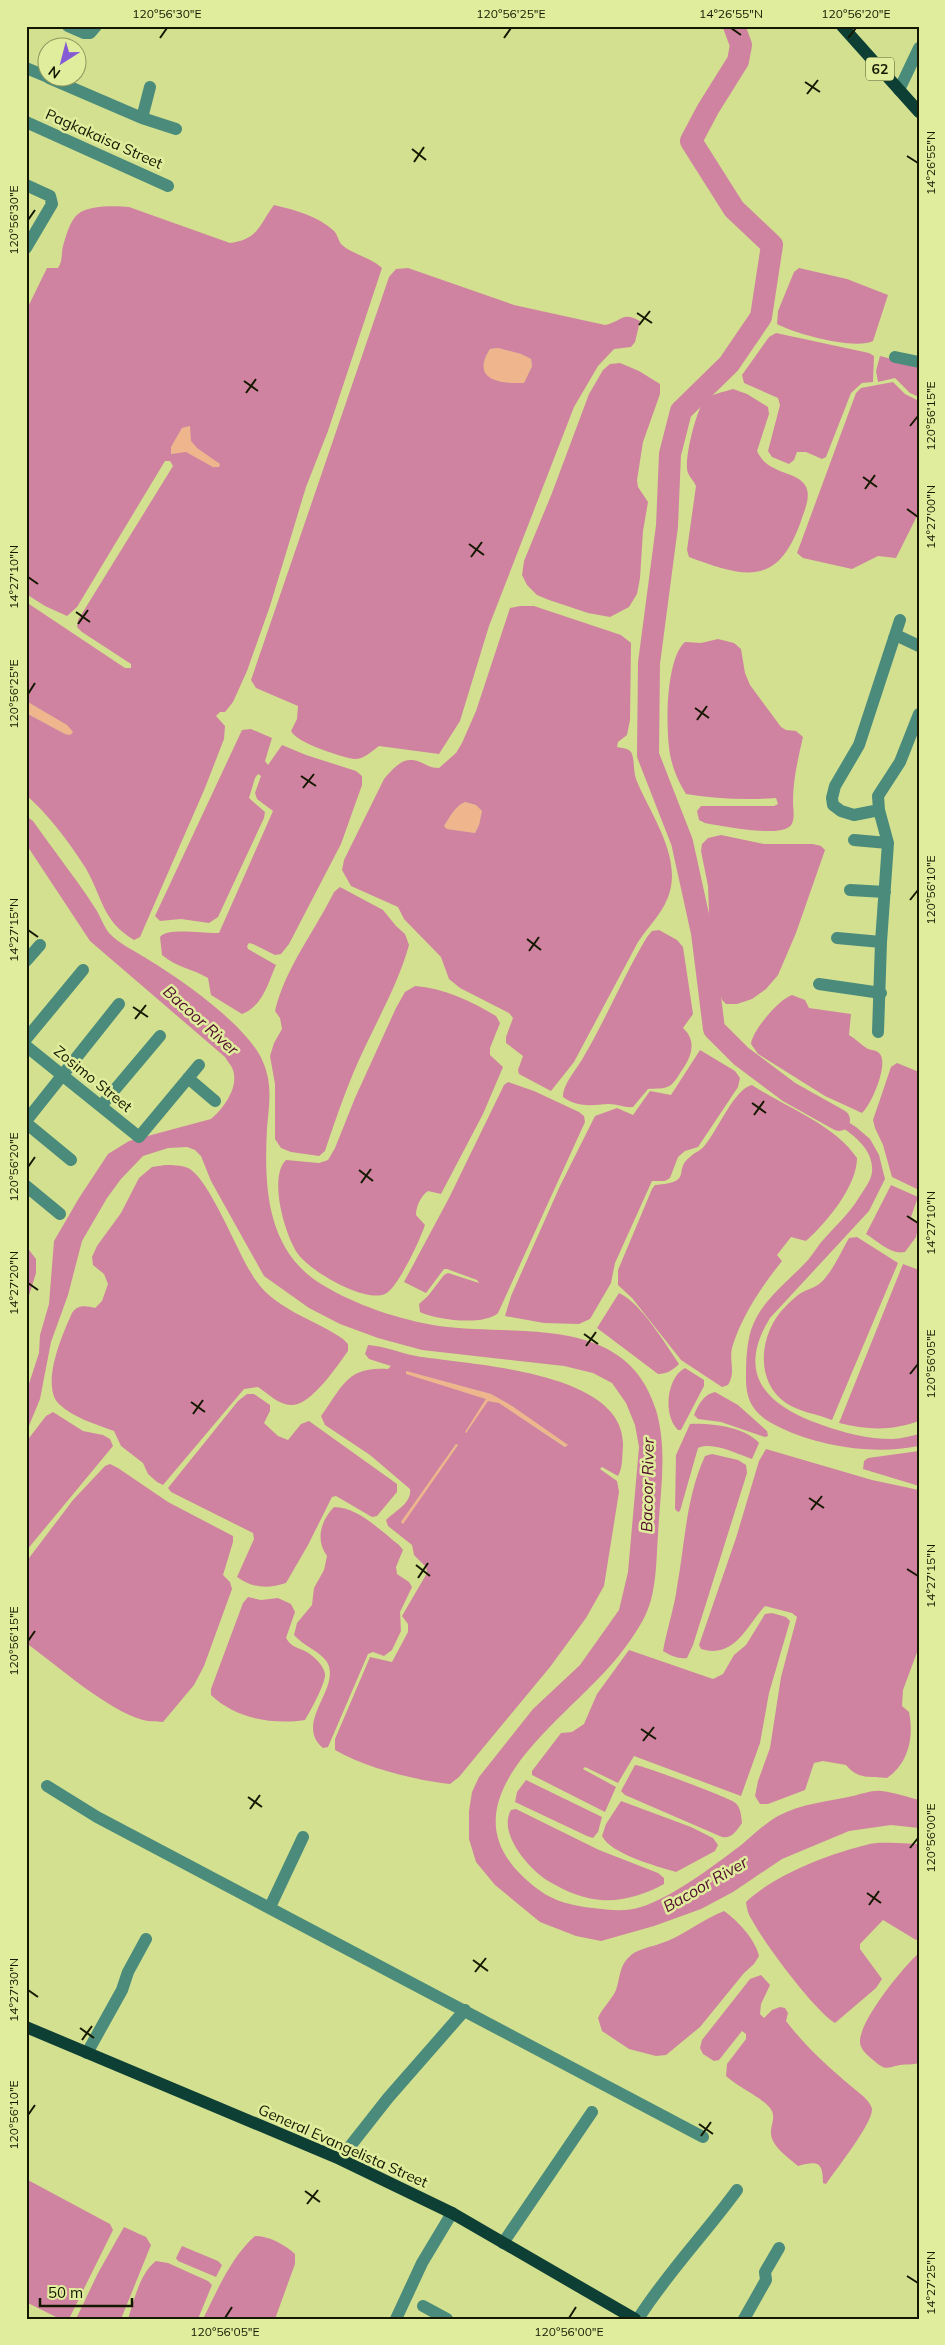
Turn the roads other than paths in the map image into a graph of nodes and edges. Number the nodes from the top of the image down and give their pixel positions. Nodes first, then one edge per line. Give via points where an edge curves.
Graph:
1 (68, 26) edge
2 (96, 26) edge
3 (842, 26) edge
4 (919, 48) edge
5 (26, 68) edge
6 (38, 73) edge
7 (150, 87) dead end
8 (73, 88) edge
9 (899, 90) junction
10 (919, 112) edge
11 (142, 118) junction
12 (26, 122) edge
13 (176, 129) dead end
14 (26, 185) edge
15 (168, 186) dead end
16 (28, 241) edge
17 (895, 357) dead end
18 (919, 362) edge
19 (900, 620) dead end
20 (894, 638) junction
21 (919, 646) edge
22 (919, 714) edge
23 (879, 810) junction
24 (854, 840) dead end
25 (888, 843) junction
26 (850, 890) dead end
27 (885, 892) junction
28 (837, 938) dead end
29 (881, 942) junction
30 (40, 944) dead end
31 (26, 961) edge
32 (83, 970) dead end
33 (820, 984) dead end
34 (881, 993) junction
35 (119, 1004) dead end
36 (878, 1032) dead end
37 (160, 1036) dead end
38 (26, 1039) edge
39 (26, 1046) edge
40 (198, 1065) dead end
41 (63, 1075) junction
42 (188, 1078) junction
43 (215, 1101) dead end
44 (100, 1106) junction
45 (26, 1122) edge
46 (71, 1160) dead end
47 (26, 1186) edge
48 (60, 1214) dead end
49 (47, 1786) dead end
50 (303, 1837) dead end
51 (270, 1907) junction
52 (146, 1939) dead end
53 (465, 2010) junction
54 (26, 2027) edge
55 (87, 2052) junction
56 (592, 2112) dead end
57 (703, 2137) dead end
58 (340, 2160) junction
59 (736, 2190) dead end
60 (452, 2213) junction
61 (503, 2243) junction
62 (779, 2248) dead end
63 (423, 2306) dead end
64 (396, 2319) edge
65 (448, 2319) edge
66 (637, 2319) edge
67 (744, 2319) edge

1 - 2 street via 90,33
3 - 9 main road, 62
4 - 9 street
5 - 6 street
7 - 11 street
8 - 11 street
9 - 10 main road, 62
11 - 13 street
12 - 15 street, Pagkakaisa Street
14 - 16 street via 50,196 52,204
17 - 18 street
19 - 20 street
20 - 21 street via 898,636
20 - 23 street via 859,744 835,786 832,798 833,804 841,811 854,815
22 - 23 street via 900,762 878,796
23 - 25 street
24 - 25 street
25 - 27 street
26 - 27 street
27 - 29 street
28 - 29 street
29 - 34 street
30 - 31 street
32 - 38 street
33 - 34 street
34 - 36 street
35 - 41 street
37 - 44 street
39 - 41 street, Zosimo Street
40 - 42 street
41 - 44 street, Zosimo Street
41 - 45 street
42 - 43 street
42 - 44 street, Zosimo Street via 139,1137
45 - 46 street
47 - 48 street
49 - 51 street via 98,1817
50 - 51 street
51 - 53 street
52 - 55 street
53 - 57 street
53 - 58 street via 388,2098
54 - 55 main road, General Evangelista Street
55 - 58 main road, General Evangelista Street
56 - 61 street
58 - 60 main road, General Evangelista Street
59 - 66 street
60 - 61 main road, General Evangelista Street
60 - 64 street via 422,2263
61 - 66 main road, General Evangelista Street
62 - 67 street
63 - 65 street

